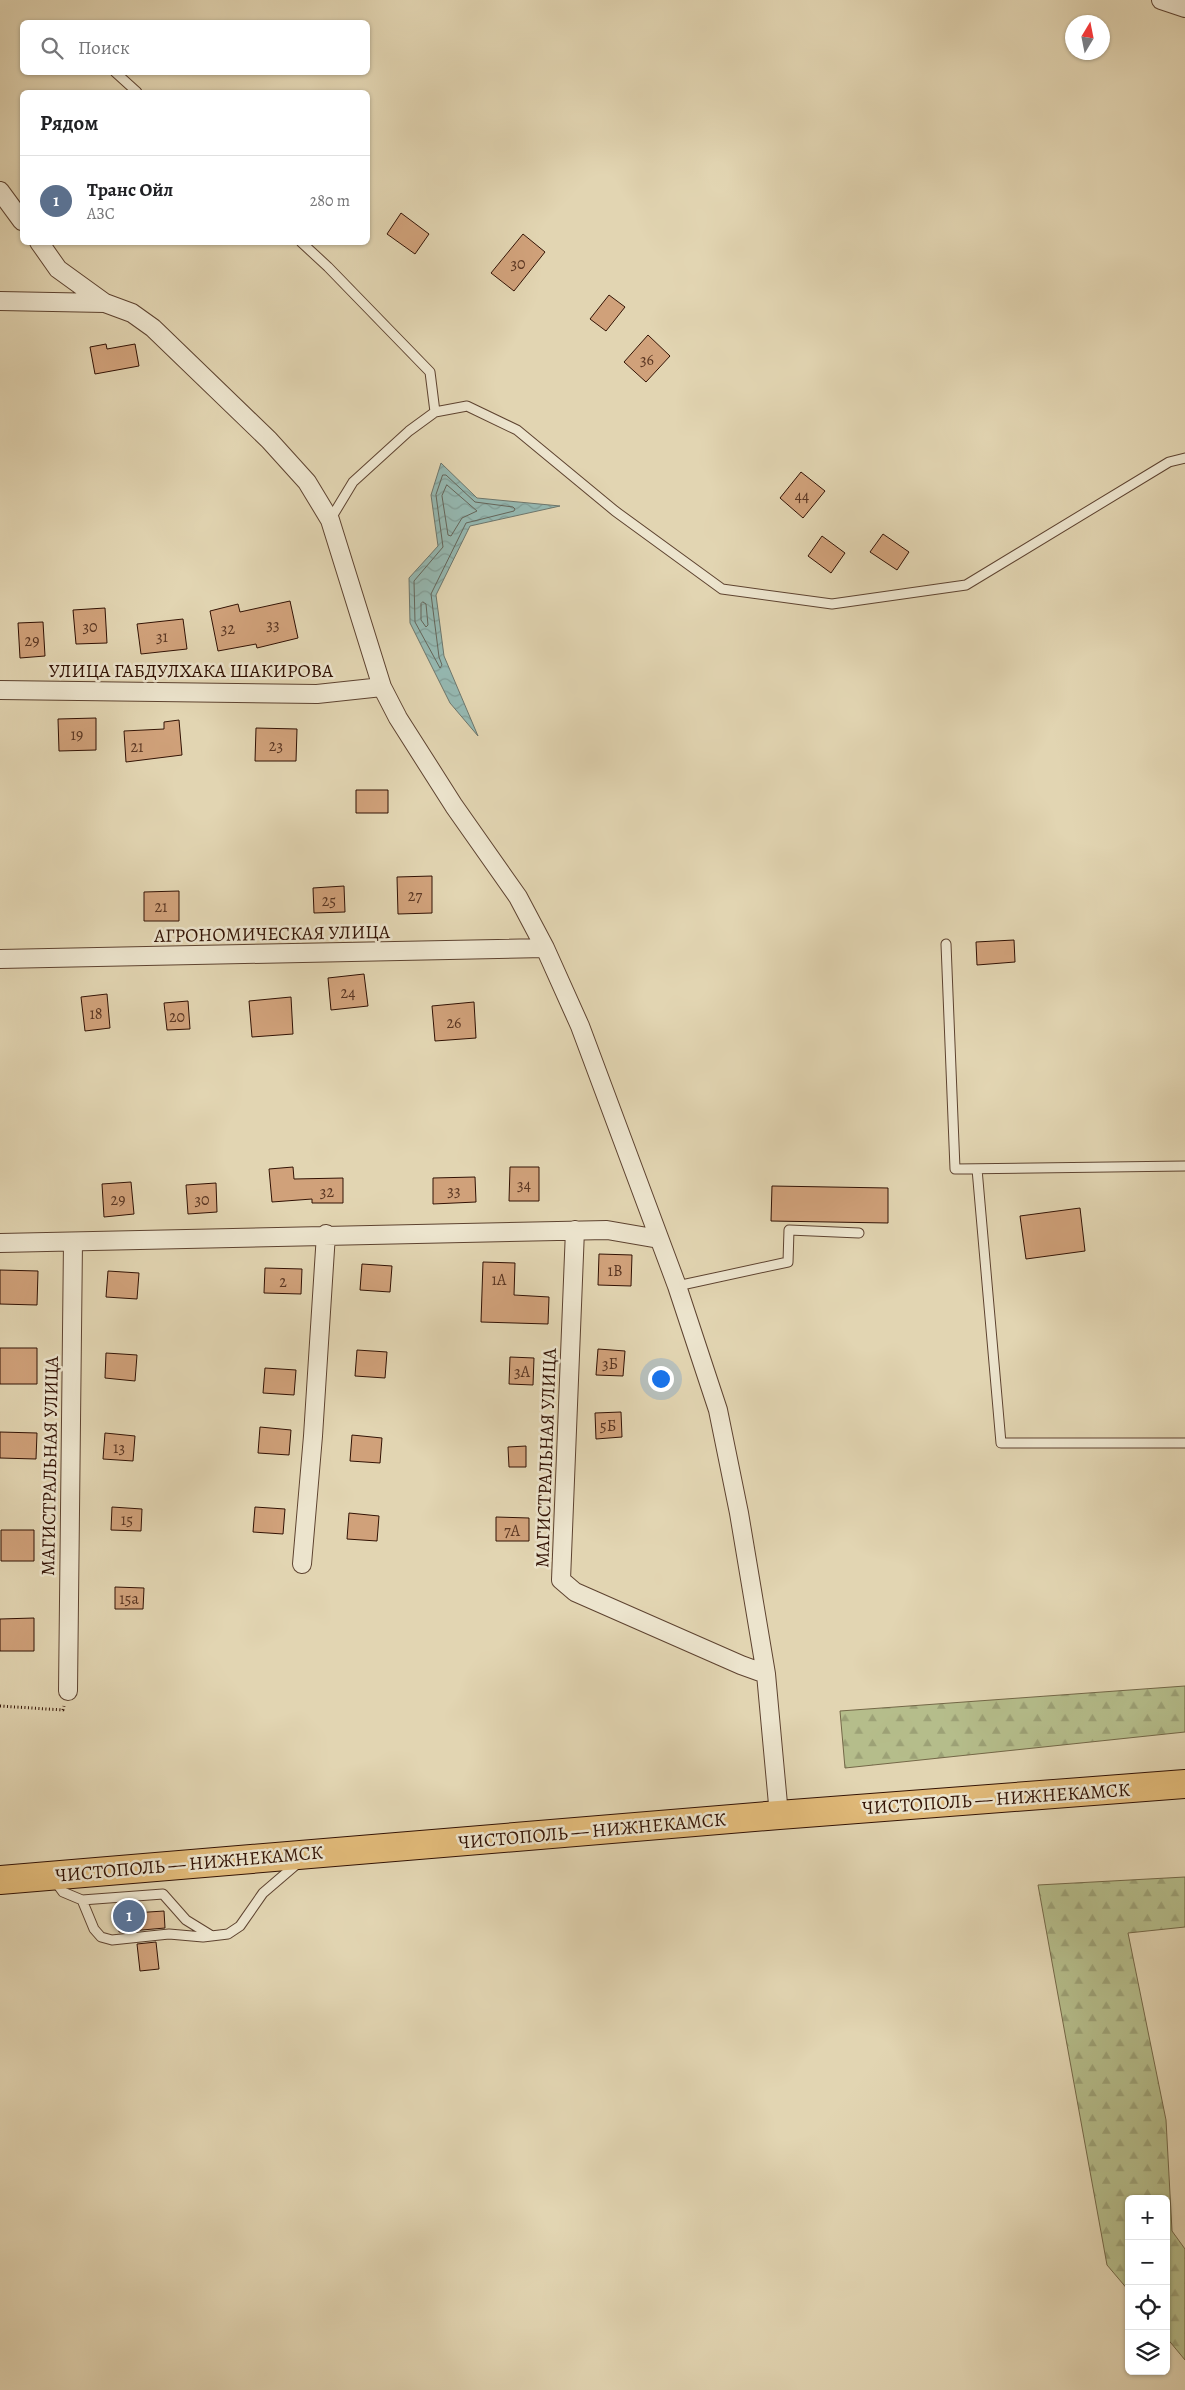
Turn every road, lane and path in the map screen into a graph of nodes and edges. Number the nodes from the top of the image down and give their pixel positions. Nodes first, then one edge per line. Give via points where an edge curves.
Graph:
1 (1161, 0) edge
2 (1185, 8) edge
3 (118, 75) edge
4 (135, 90) edge
5 (0, 191) edge
6 (20, 218) edge
7 (41, 245) edge
8 (305, 245) edge
9 (0, 301) edge
10 (105, 303) junction
11 (435, 412) junction
12 (1185, 458) edge
13 (330, 520) junction
14 (382, 686) junction
15 (0, 690) edge
16 (946, 944) dead end
17 (545, 948) junction
18 (0, 959) edge
19 (1185, 1166) edge
20 (977, 1169) junction
21 (575, 1230) junction
22 (859, 1233) dead end
23 (326, 1234) junction
24 (659, 1239) junction
25 (0, 1242) edge
26 (72, 1242) junction
27 (677, 1286) junction
28 (1185, 1443) edge
29 (302, 1564) dead end
30 (766, 1674) junction
31 (68, 1691) joint
32 (0, 1706) edge
33 (1185, 1784) edge
34 (779, 1815) junction
35 (311, 1853) junction
36 (50, 1875) junction
37 (0, 1880) edge
38 (82, 1900) junction
39 (212, 1936) junction

1 - 2 street
3 - 4 lane
5 - 6 street
7 - 10 street via 58,269
8 - 11 lane via 430,372
9 - 10 street
10 - 13 street via 132,313 152,328 248,420 307,482
11 - 12 lane via 466,406 517,430 615,511 722,589 832,604 966,585 1169,462
11 - 13 lane via 353,482
13 - 14 street
14 - 15 street, УЛИЦА ГАБДУЛХАКА ШАКИРОВА via 317,694
14 - 17 street via 398,718 454,806 518,896
16 - 20 lane via 955,1170
17 - 18 street, АГРОНОМИЧЕСКАЯ УЛИЦА
17 - 24 street via 580,1026
19 - 20 lane
20 - 28 lane via 1001,1443
21 - 23 street
21 - 24 street via 607,1230
21 - 30 street, МАГИСТРАЛЬНАЯ УЛИЦА via 561,1580 575,1592
22 - 27 lane via 789,1230 788,1262
23 - 26 street
23 - 29 street
24 - 27 street
25 - 26 street
26 - 31 street, МАГИСТРАЛЬНАЯ УЛИЦА
27 - 30 street via 718,1410
30 - 34 street
31 - 32 path via 63,1710
33 - 34 main road, ЧИСТОПОЛЬ — НИЖНЕКАМСК
34 - 35 main road, ЧИСТОПОЛЬ — НИЖНЕКАМСК
35 - 36 main road, ЧИСТОПОЛЬ — НИЖНЕКАМСК
35 - 39 lane via 263,1893 240,1926 228,1934
36 - 37 main road, ЧИСТОПОЛЬ — НИЖНЕКАМСК
36 - 38 lane via 64,1892
38 - 39 lane via 163,1894 186,1920
38 - 39 lane via 94,1930 112,1940 169,1934

